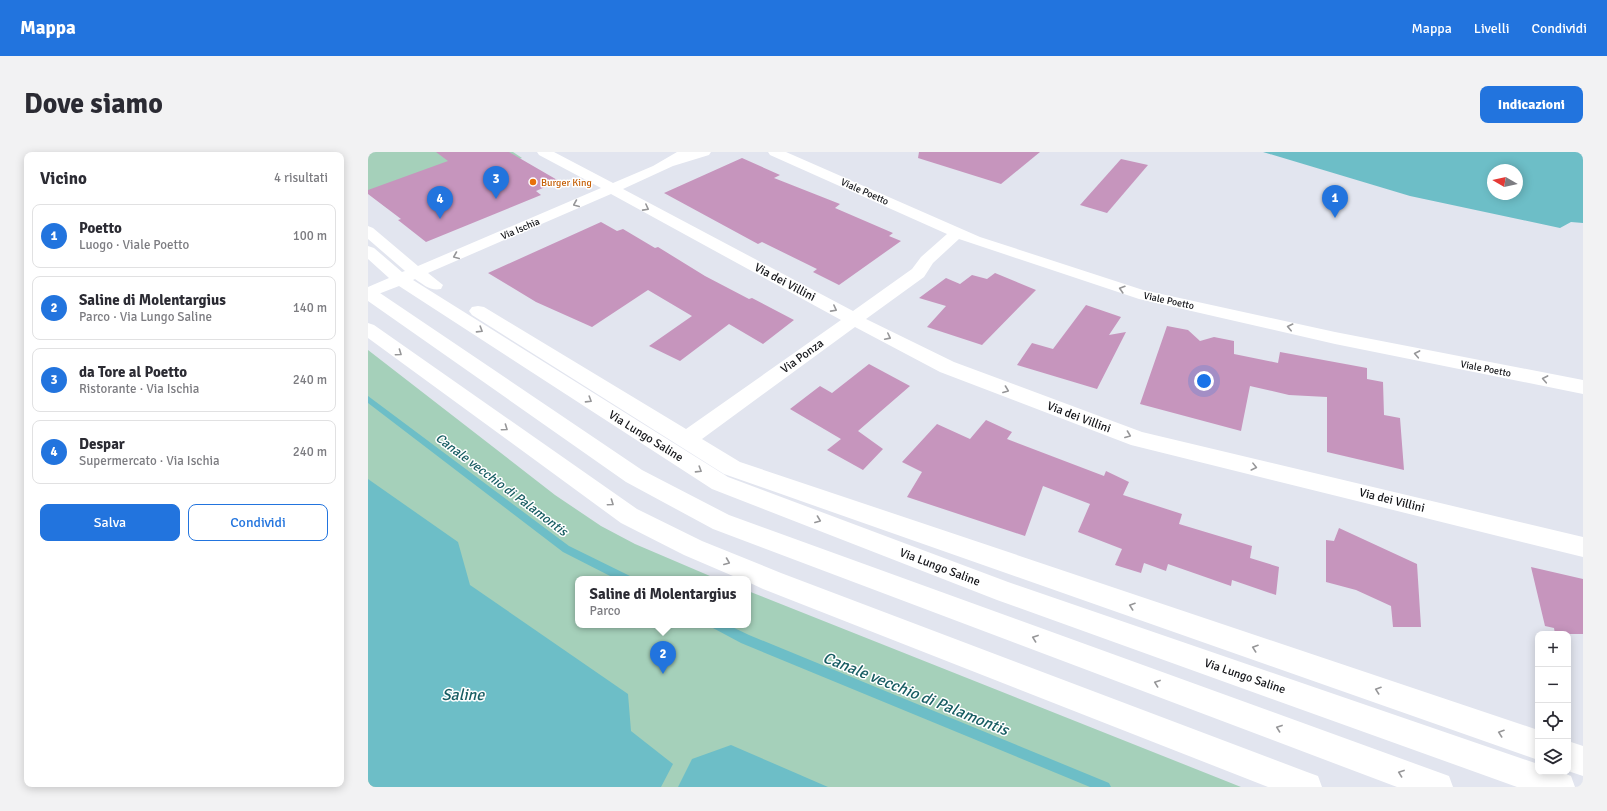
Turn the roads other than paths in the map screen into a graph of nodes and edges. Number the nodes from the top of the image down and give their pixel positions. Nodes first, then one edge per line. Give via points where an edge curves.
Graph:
1 (544, 152) edge
2 (686, 152) edge
3 (704, 152) edge
4 (775, 152) edge
5 (671, 162) junction
6 (612, 189) junction
7 (368, 231) edge
8 (958, 232) junction
9 (974, 240) junction
10 (368, 251) edge
11 (918, 273) junction
12 (409, 276) junction
13 (368, 293) edge
14 (853, 319) junction
15 (368, 330) edge
16 (1583, 387) edge
17 (686, 440) junction
18 (1583, 547) edge
19 (1535, 744) edge
20 (1571, 757) edge
21 (1583, 761) edge
22 (1307, 787) edge
23 (1438, 787) edge
24 (1560, 787) edge

1 - 6 street, Via dei Villini
2 - 5 street, Via Ischia
3 - 5 street, Via Ischia
4 - 8 street, Viale Poetto
5 - 6 street, Via Ischia
6 -> 12 street, Via Ischia
6 -> 14 street, Via dei Villini
7 - 12 street, Via Lungo Saline
8 - 9 street, Viale Poetto
8 - 11 street, Via Ponza via 927,260
9 - 11 street, Via Ponza via 930,270
16 -> 9 street, Viale Poetto via 1335,338 1139,294
10 - 12 street, Via Lungo Saline
11 - 14 street, Via Ponza
12 - 13 street, Via Ischia
12 - 17 street, Via Lungo Saline
12 -> 24 street, Via Lungo Saline via 720,483 1006,592
23 -> 13 street via 721,522 634,476
14 - 17 street, Via Ponza
14 -> 18 street, Via dei Villini via 947,368 1138,439
15 -> 22 street via 629,516 693,548 772,581
19 -> 17 street, Via Lungo Saline via 732,468
20 - 21 street

